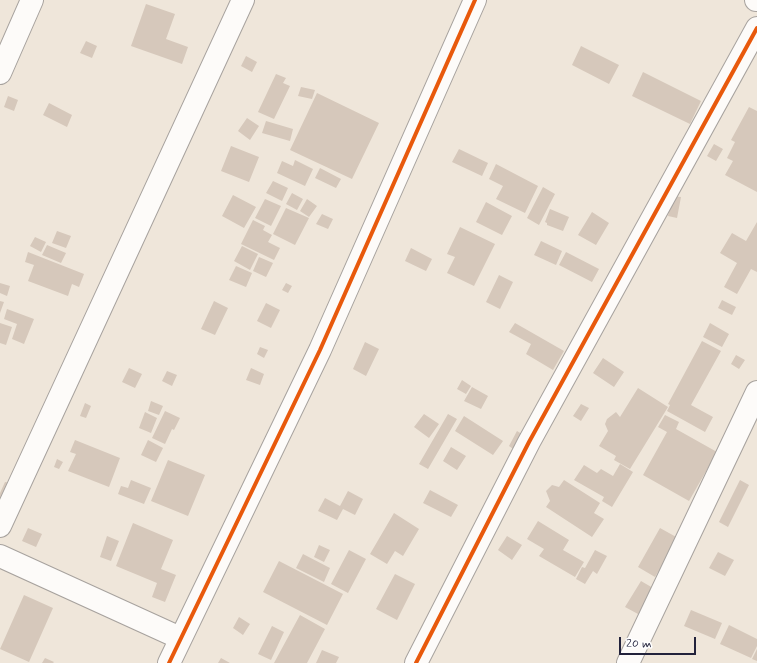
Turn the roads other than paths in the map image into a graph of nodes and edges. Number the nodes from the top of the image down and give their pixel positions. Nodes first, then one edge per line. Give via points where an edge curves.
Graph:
1 (32, 0) edge
2 (243, 0) edge
3 (475, 0) edge
4 (757, 28) edge
5 (0, 73) edge
6 (757, 392) edge
7 (0, 526) edge
8 (0, 556) edge
9 (180, 638) junction
10 (169, 663) edge
11 (416, 663) edge
12 (628, 663) edge

1 - 5 street
2 - 7 street
3 - 9 street via 320,350
4 - 11 street via 529,442
6 - 12 street
8 - 9 street
9 - 10 street

